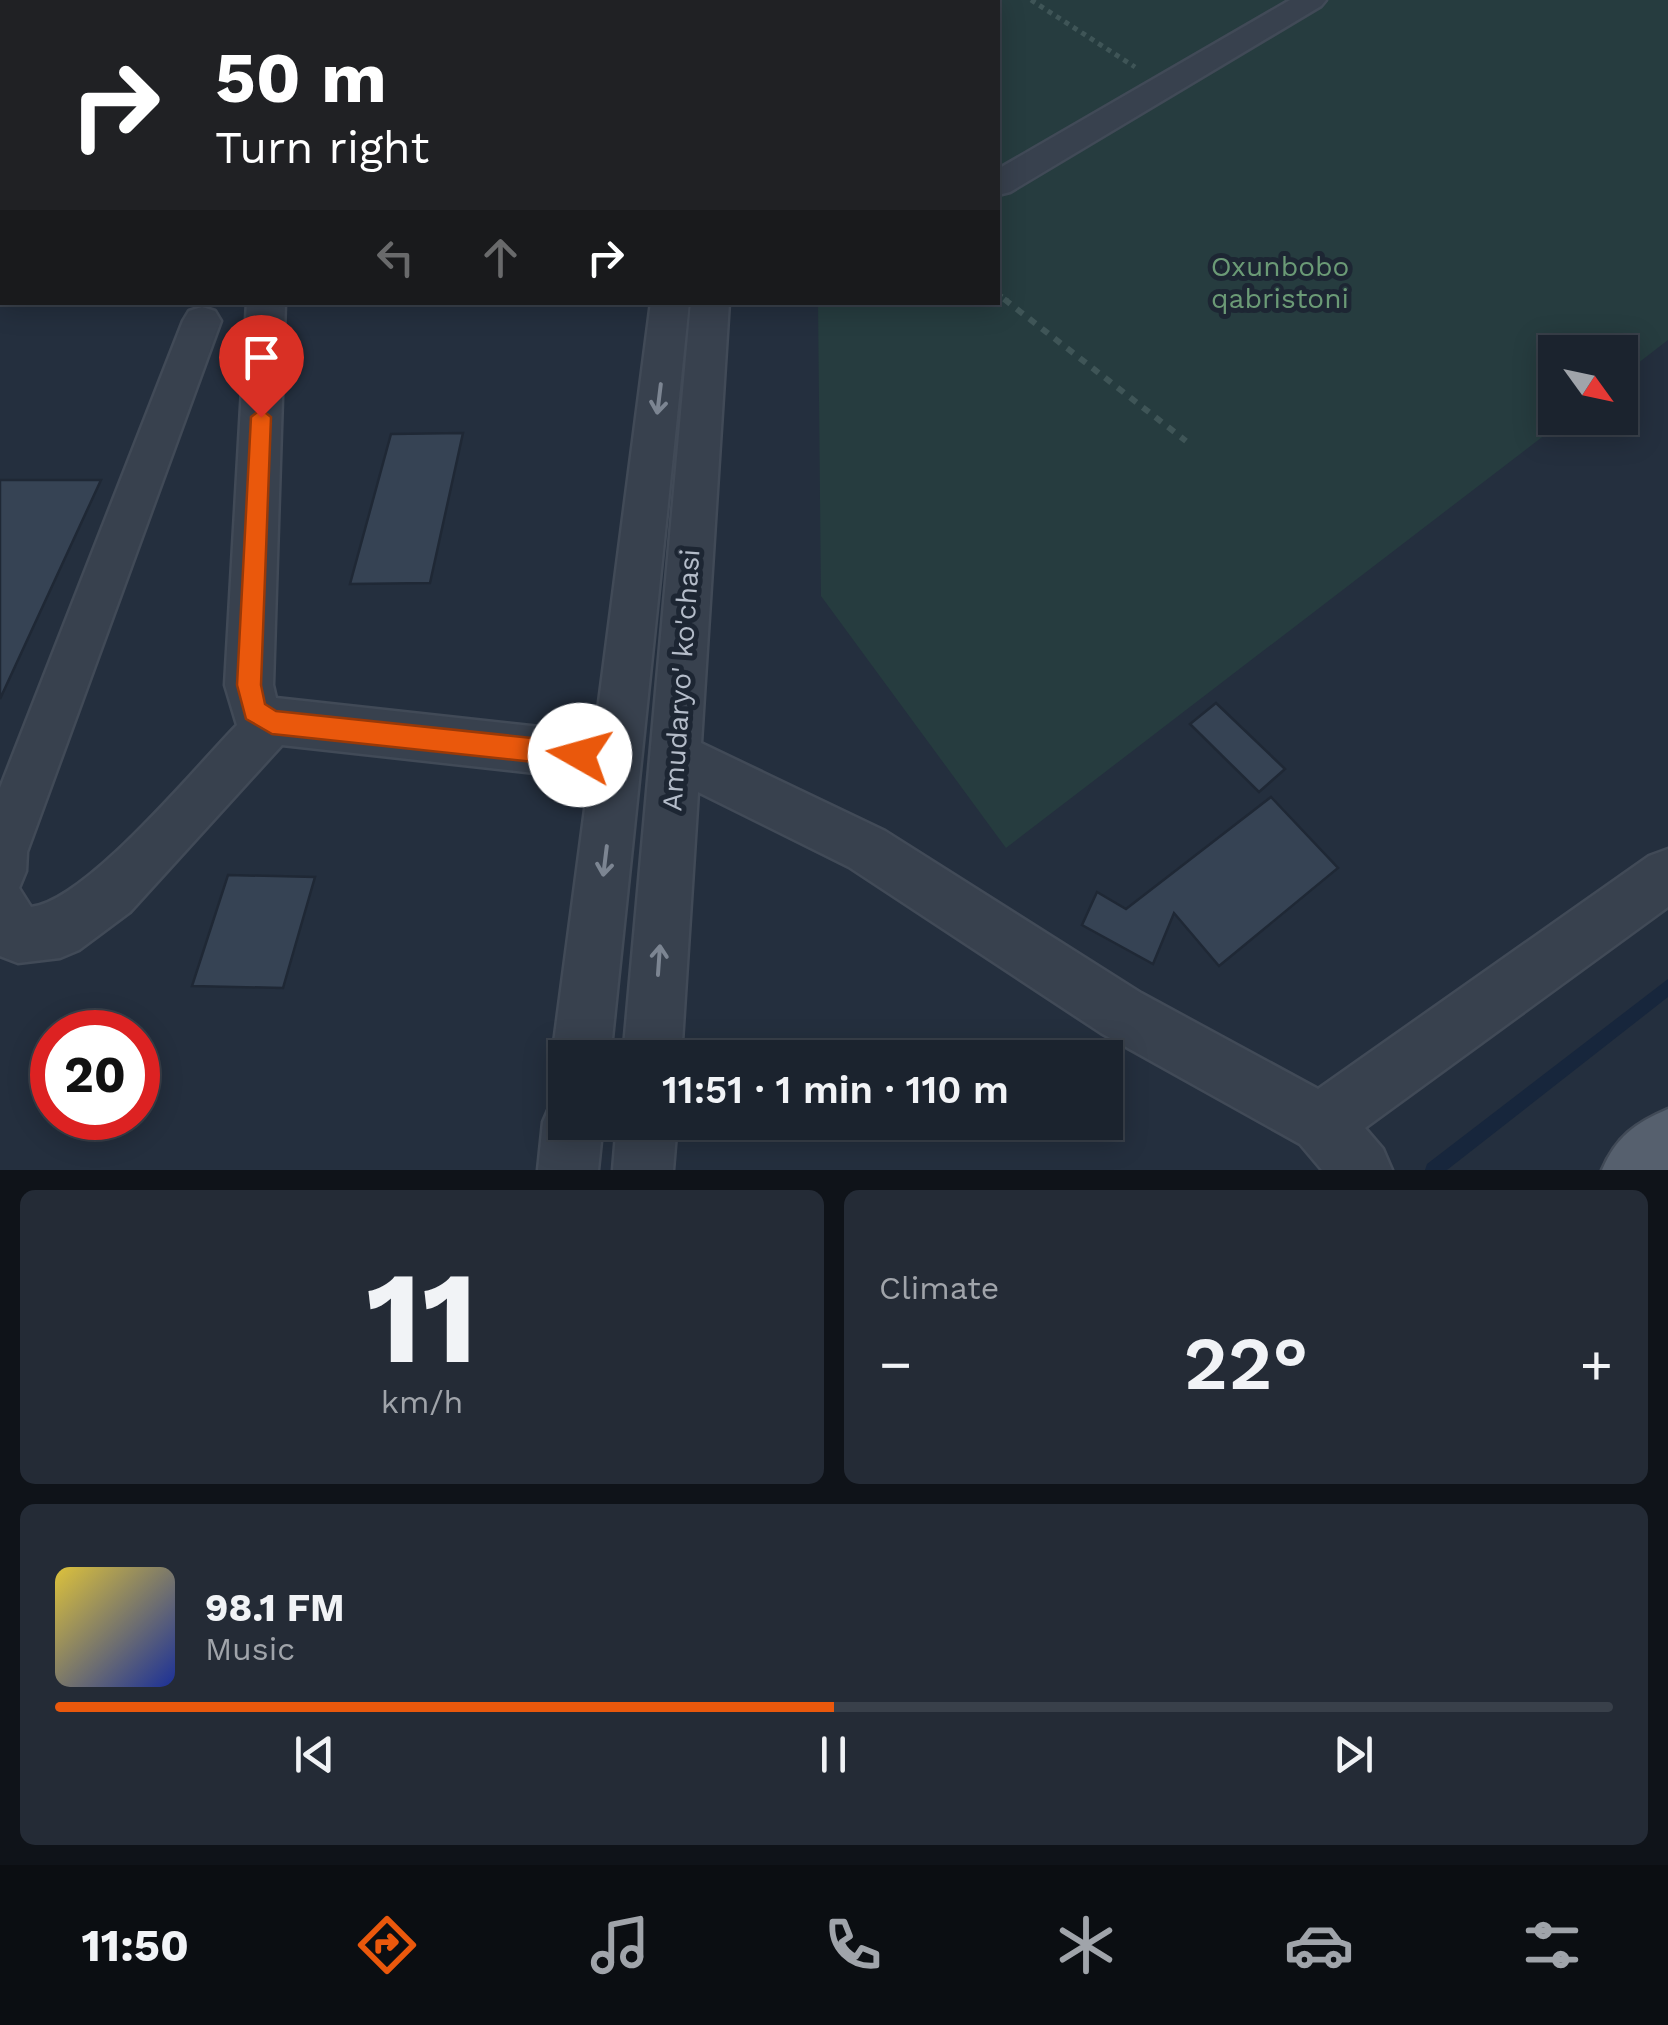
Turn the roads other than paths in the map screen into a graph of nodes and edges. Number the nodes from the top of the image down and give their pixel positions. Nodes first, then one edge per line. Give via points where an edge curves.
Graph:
1 (1311, 0) edge
2 (1000, 183) edge
3 (266, 305) edge
4 (670, 305) edge
5 (710, 305) edge
6 (202, 321) dead end
7 (272, 722) junction
8 (675, 755) junction
9 (617, 759) junction
10 (0, 871) edge
11 (1668, 874) edge
12 (0, 907) edge
13 (583, 1040) edge
14 (653, 1040) edge
15 (1321, 1123) junction
16 (571, 1140) edge
17 (646, 1140) edge
18 (1668, 1146) edge
19 (568, 1170) edge
20 (643, 1170) edge
21 (1362, 1170) edge
22 (1639, 1170) edge

1 - 2 street
3 - 7 street via 249,685 255,711
4 -> 9 street
5 - 8 street, Amudaryo' ko'chasi
6 - 10 street via 0,852
7 - 9 street
7 - 12 street via 112,893 60,931 18,936
14 -> 8 street, Amudaryo' ko'chasi
8 - 15 street via 867,849 1121,1012
9 -> 13 street
11 - 15 street
15 - 21 street
16 - 19 street
17 - 20 street
18 - 22 main road

